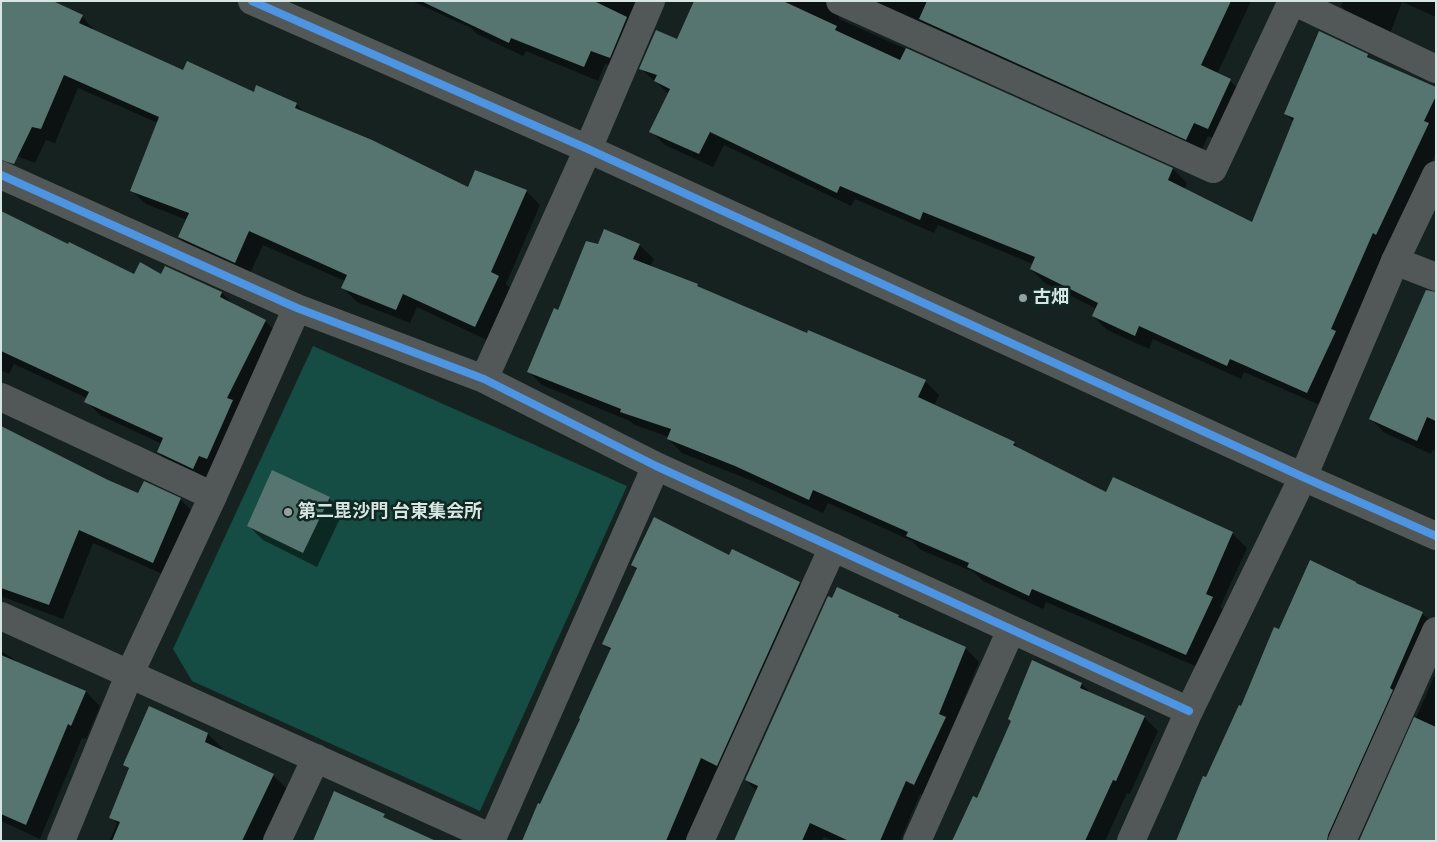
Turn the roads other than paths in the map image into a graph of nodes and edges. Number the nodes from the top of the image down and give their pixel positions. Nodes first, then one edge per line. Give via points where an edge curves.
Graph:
1 (252, 1) edge
2 (651, 1) edge
3 (840, 1) edge
4 (1292, 1) edge
5 (1436, 69) edge
6 (588, 149) junction
7 (1, 175) edge
8 (1436, 175) edge
9 (1395, 261) junction
10 (1436, 277) edge
11 (298, 308) junction
12 (484, 379) junction
13 (1, 397) edge
14 (656, 466) junction
15 (1302, 477) junction
16 (213, 496) junction
17 (1436, 536) edge
18 (834, 547) junction
19 (1, 616) edge
20 (1011, 630) junction
21 (1436, 631) edge
22 (130, 674) junction
23 (1189, 711) junction
24 (316, 758) junction
25 (492, 839) edge
26 (61, 841) edge
27 (277, 841) edge
28 (700, 841) edge
29 (918, 841) edge
30 (1131, 841) edge
31 (1342, 841) edge

1 - 6 street
2 - 6 street
3 - 4 street via 1213,169
4 - 5 street
6 - 12 street
6 - 15 street
7 - 11 street
8 - 9 street
9 - 10 street
9 - 15 street
11 - 12 street
11 - 16 street
12 - 14 street
13 - 16 street
14 - 18 street
14 - 25 street
15 - 17 street
15 - 23 street
16 - 22 street
18 - 20 street
18 - 28 street
19 - 22 street
20 - 23 street
20 - 29 street
21 - 31 street
22 - 24 street
22 - 26 street
23 - 30 street
24 - 25 street
24 - 27 street

